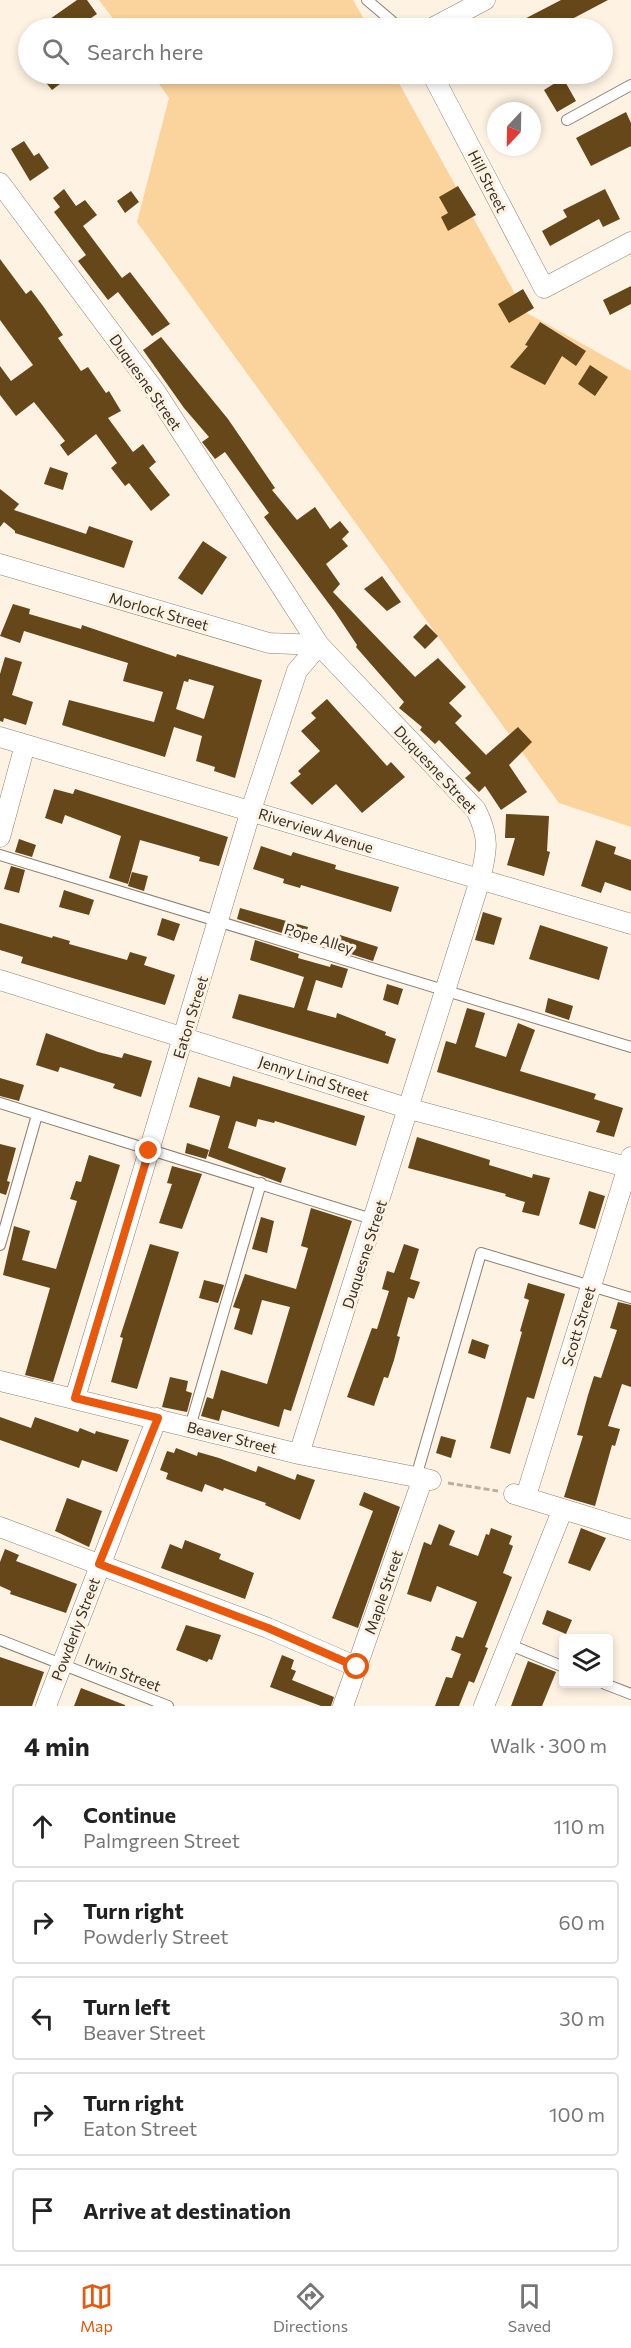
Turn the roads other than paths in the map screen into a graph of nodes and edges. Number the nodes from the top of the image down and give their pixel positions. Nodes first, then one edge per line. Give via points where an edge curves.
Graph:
1 (367, 0) edge
2 (485, 0) edge
3 (388, 18) edge
4 (451, 18) edge
5 (437, 84) edge
6 (631, 85) edge
7 (567, 120) dead end
8 (0, 183) edge
9 (631, 242) edge
10 (0, 564) edge
11 (320, 645) junction
12 (0, 736) edge
13 (26, 745) junction
14 (251, 810) junction
15 (0, 837) edge
16 (0, 855) edge
17 (480, 880) junction
18 (218, 923) junction
19 (631, 924) edge
20 (0, 980) edge
21 (444, 991) junction
22 (184, 1036) junction
23 (631, 1047) edge
24 (0, 1103) edge
25 (411, 1109) junction
26 (37, 1115) junction
27 (149, 1151) junction
28 (630, 1164) edge
29 (261, 1183) junction
30 (375, 1220) junction
31 (0, 1245) edge
32 (590, 1286) junction
33 (631, 1298) edge
34 (0, 1381) edge
35 (75, 1398) junction
36 (158, 1418) junction
37 (190, 1426) junction
38 (299, 1454) junction
39 (423, 1478) junction
40 (562, 1510) junction
41 (0, 1527) edge
42 (631, 1530) edge
43 (99, 1564) junction
44 (0, 1640) edge
45 (508, 1644) junction
46 (61, 1664) junction
47 (559, 1664) edge
48 (357, 1667) junction
49 (613, 1686) edge
50 (631, 1694) edge
51 (46, 1706) edge
52 (168, 1706) edge
53 (343, 1706) edge
54 (484, 1706) edge

1 - 3 lane
2 - 4 street
5 - 9 street, Hill Street via 544,288
6 - 7 lane
8 - 11 street, Duquesne Street via 155,390
10 - 11 street, Morlock Street via 268,643
11 - 14 street, Eaton Street via 297,671
11 - 17 street, Duquesne Street via 476,810 488,845
12 - 13 street, Riverview Avenue
13 - 14 street, Riverview Avenue
13 - 15 street
14 - 17 street, Riverview Avenue
14 - 18 street, Eaton Street
16 - 18 lane, Pope Alley
17 - 19 street, Riverview Avenue
17 - 21 street, Duquesne Street
18 - 21 lane, Pope Alley
18 - 22 street, Eaton Street
20 - 22 street, Jenny Lind Street
21 - 23 lane, Pope Alley
21 - 25 street, Duquesne Street
22 - 25 street, Jenny Lind Street
22 - 27 street, Eaton Street
24 - 26 lane
25 - 28 street, Jenny Lind Street
25 - 30 street, Duquesne Street
26 - 27 lane
26 - 31 lane
27 - 29 lane
27 - 35 street, Eaton Street
28 - 32 street, Scott Street
29 - 30 lane
29 - 37 lane
30 - 38 street, Duquesne Street
32 - 33 lane
32 - 39 lane via 481,1252
32 - 40 street, Scott Street via 520,1495
34 - 35 street, Beaver Street
35 - 36 street, Beaver Street
36 - 37 street, Beaver Street
36 - 43 street, Powderly Street
37 - 38 street, Beaver Street
38 - 39 street, Beaver Street
39 - 48 street, Maple Street
40 - 42 street
40 - 45 street
41 - 43 street
43 - 46 street, Powderly Street
43 - 48 street via 268,1628
44 - 46 lane, Irwin Street
45 - 47 lane
45 - 54 street
46 - 51 street, Powderly Street
46 - 52 lane, Irwin Street
48 - 53 street, Maple Street
49 - 50 lane

